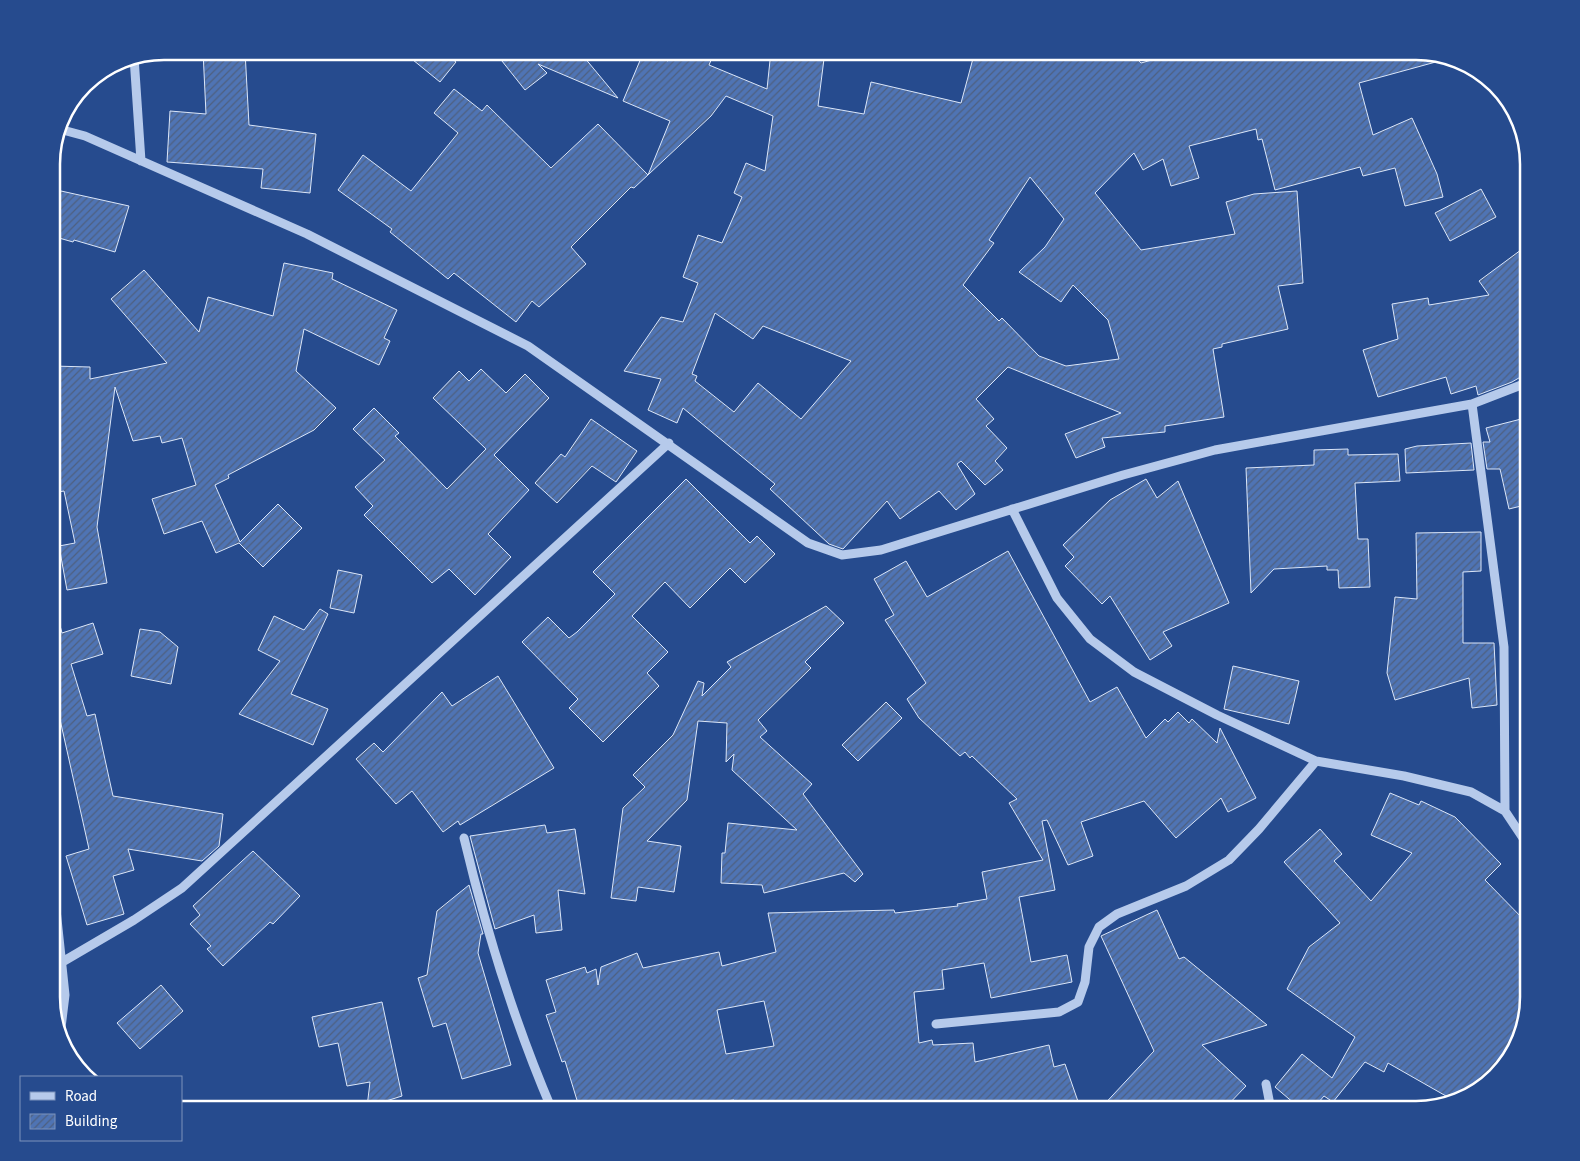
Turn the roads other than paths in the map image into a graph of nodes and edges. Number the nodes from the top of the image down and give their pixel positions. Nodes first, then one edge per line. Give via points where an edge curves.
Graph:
1 (135, 65) edge
2 (66, 131) edge
3 (141, 161) junction
4 (1520, 385) edge
5 (1472, 404) junction
6 (669, 443) junction
7 (1012, 509) junction
8 (1316, 761) junction
9 (1505, 811) junction
10 (1520, 834) edge
11 (464, 838) dead end
12 (60, 928) edge
13 (64, 961) junction
14 (63, 1019) edge
15 (936, 1024) dead end
16 (1266, 1084) dead end
17 (548, 1101) edge
18 (1269, 1101) edge

1 - 3 street
2 - 3 street
3 - 6 street via 307,234 528,346
4 - 5 street
5 - 7 street via 1215,450
5 - 9 street via 1504,647
6 - 7 street via 808,543 842,555 881,550
6 - 13 street via 182,888
7 - 8 street via 1056,598 1090,639 1134,672
8 - 9 street via 1404,776 1471,792
8 - 15 street via 1260,830 1229,860 1186,886 1116,914 1099,927 1089,947 1085,982 1078,1002 1059,1012
9 - 10 street
11 - 17 street via 481,911 502,978 525,1048
12 - 13 street
13 - 14 street via 66,995
16 - 18 street

